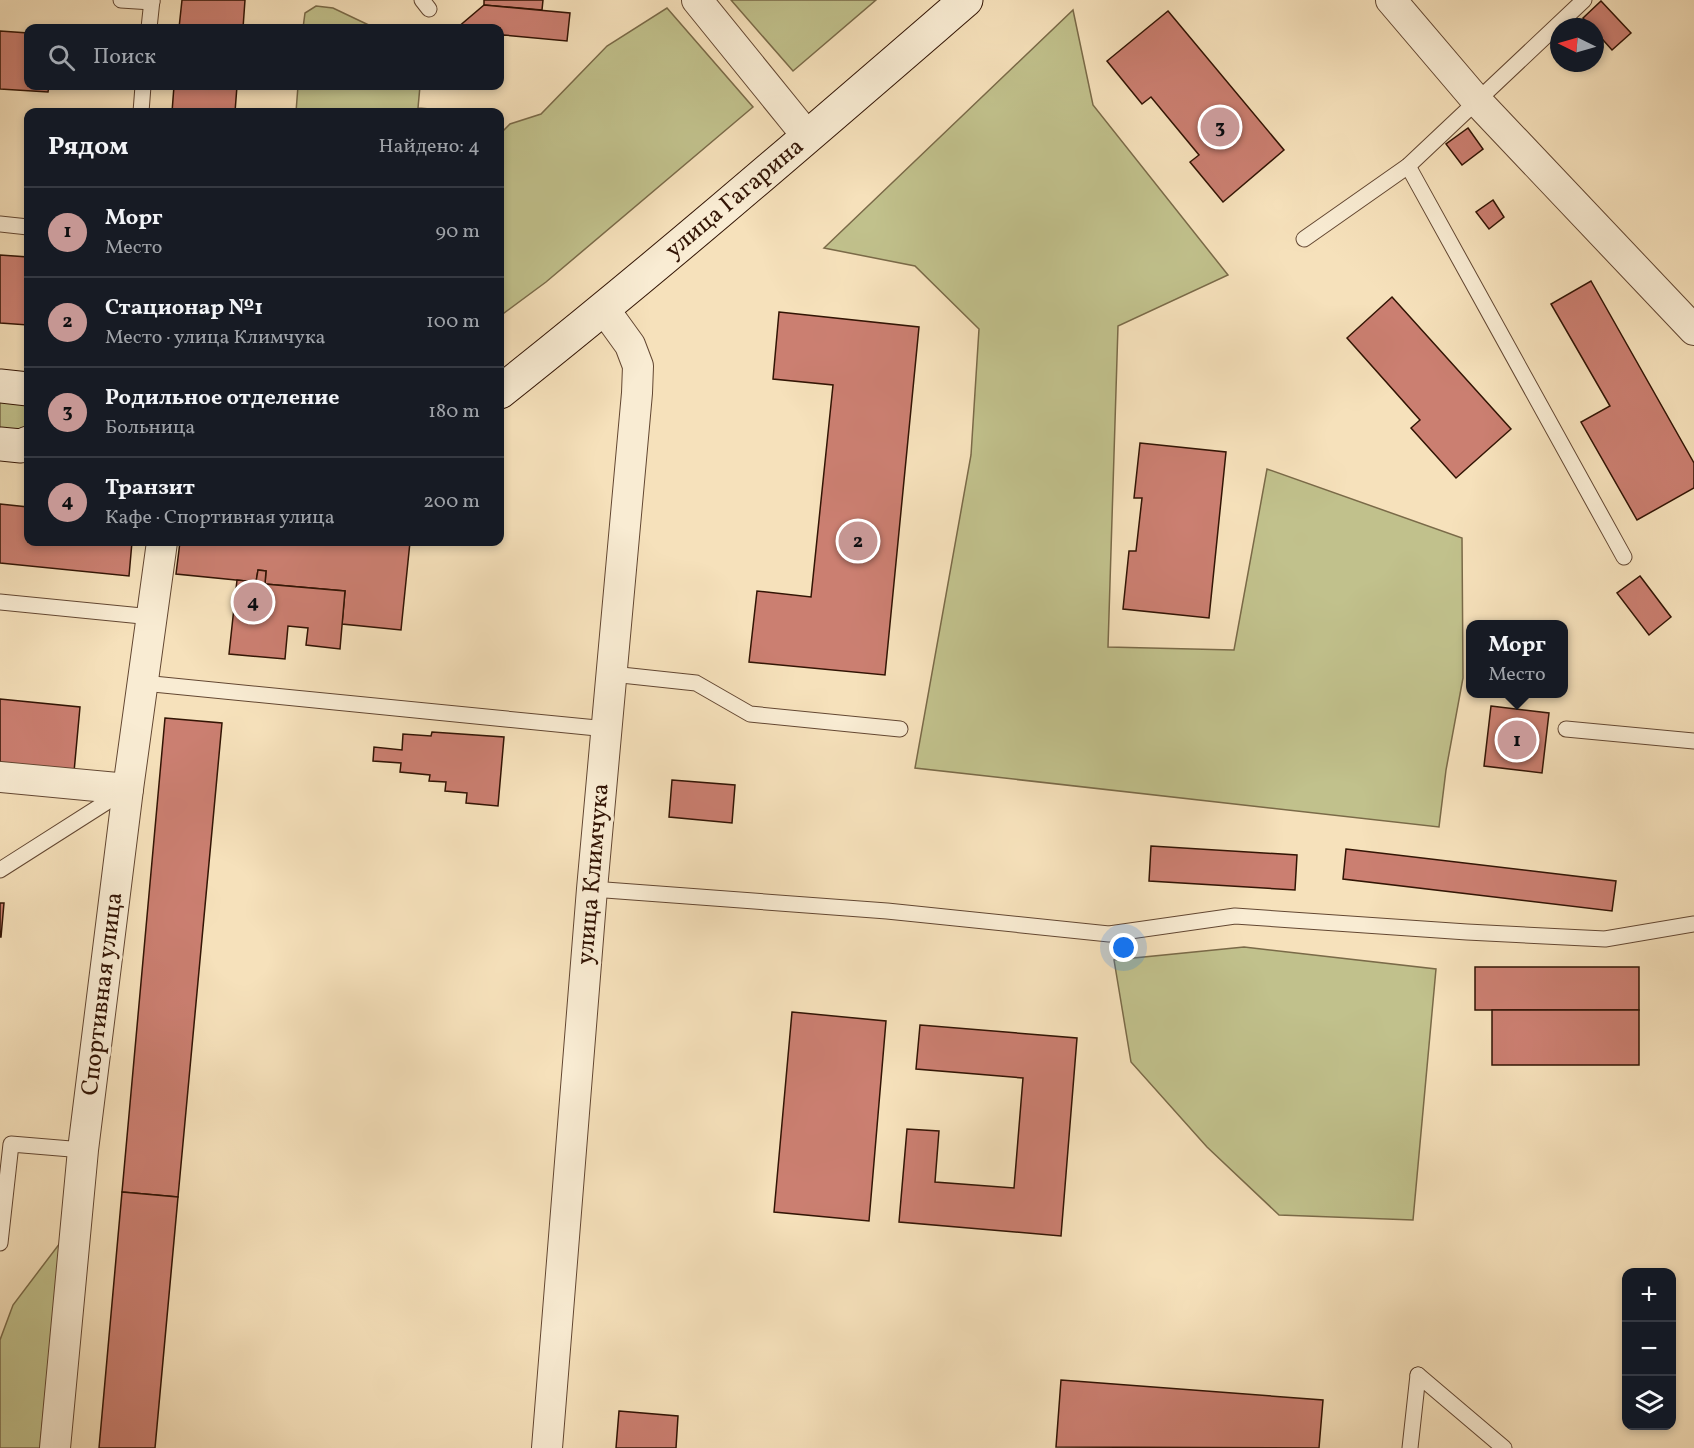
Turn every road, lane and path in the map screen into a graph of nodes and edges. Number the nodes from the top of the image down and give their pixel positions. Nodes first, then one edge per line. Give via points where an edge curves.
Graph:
1 (121, 0) edge
2 (697, 0) edge
3 (966, 0) edge
4 (1391, 0) edge
5 (1584, 0) edge
6 (152, 1) edge
7 (149, 24) edge
8 (143, 90) edge
9 (1477, 101) junction
10 (141, 108) edge
11 (808, 137) junction
12 (1408, 166) junction
13 (0, 224) edge
14 (24, 227) edge
15 (1304, 239) dead end
16 (604, 309) junction
17 (1694, 330) edge
18 (0, 386) edge
19 (24, 389) edge
20 (504, 389) edge
21 (0, 444) edge
22 (24, 445) edge
23 (161, 546) edge
24 (1624, 557) dead end
25 (0, 602) edge
26 (152, 617) junction
27 (612, 674) junction
28 (143, 683) junction
29 (607, 729) junction
30 (900, 729) dead end
31 (1566, 729) dead end
32 (1694, 741) edge
33 (0, 777) edge
34 (128, 789) junction
35 (0, 870) edge
36 (592, 889) junction
37 (1694, 924) edge
38 (83, 1150) junction
39 (0, 1243) edge
40 (54, 1448) edge
41 (547, 1448) edge
42 (1410, 1448) edge
43 (1504, 1448) edge

1 - 6 lane
2 - 11 street
3 - 11 main road, улица Гагарина
4 - 9 street
5 - 9 lane
6 - 7 lane
8 - 10 lane
9 - 12 lane
9 - 17 street
11 - 16 main road, улица Гагарина
12 - 15 lane
12 - 24 lane
13 - 14 lane
16 - 20 main road, улица Гагарина
16 - 27 street, улица Климчука via 630,345 638,366
18 - 19 main road
21 - 22 main road
23 - 26 street, Спортивная улица
25 - 26 lane
26 - 28 street, Спортивная улица
27 - 29 street, улица Климчука
27 - 30 lane via 696,683 750,714
28 - 29 lane
28 - 34 street, Спортивная улица
29 - 36 street, улица Климчука
31 - 32 lane
33 - 34 street
34 - 35 lane
34 - 38 street, Спортивная улица
36 - 37 lane via 887,911 1109,934 1235,916 1605,939
36 - 41 street, улица Климчука
38 - 39 lane via 11,1144
38 - 40 street, Спортивная улица
42 - 43 lane via 1418,1375

